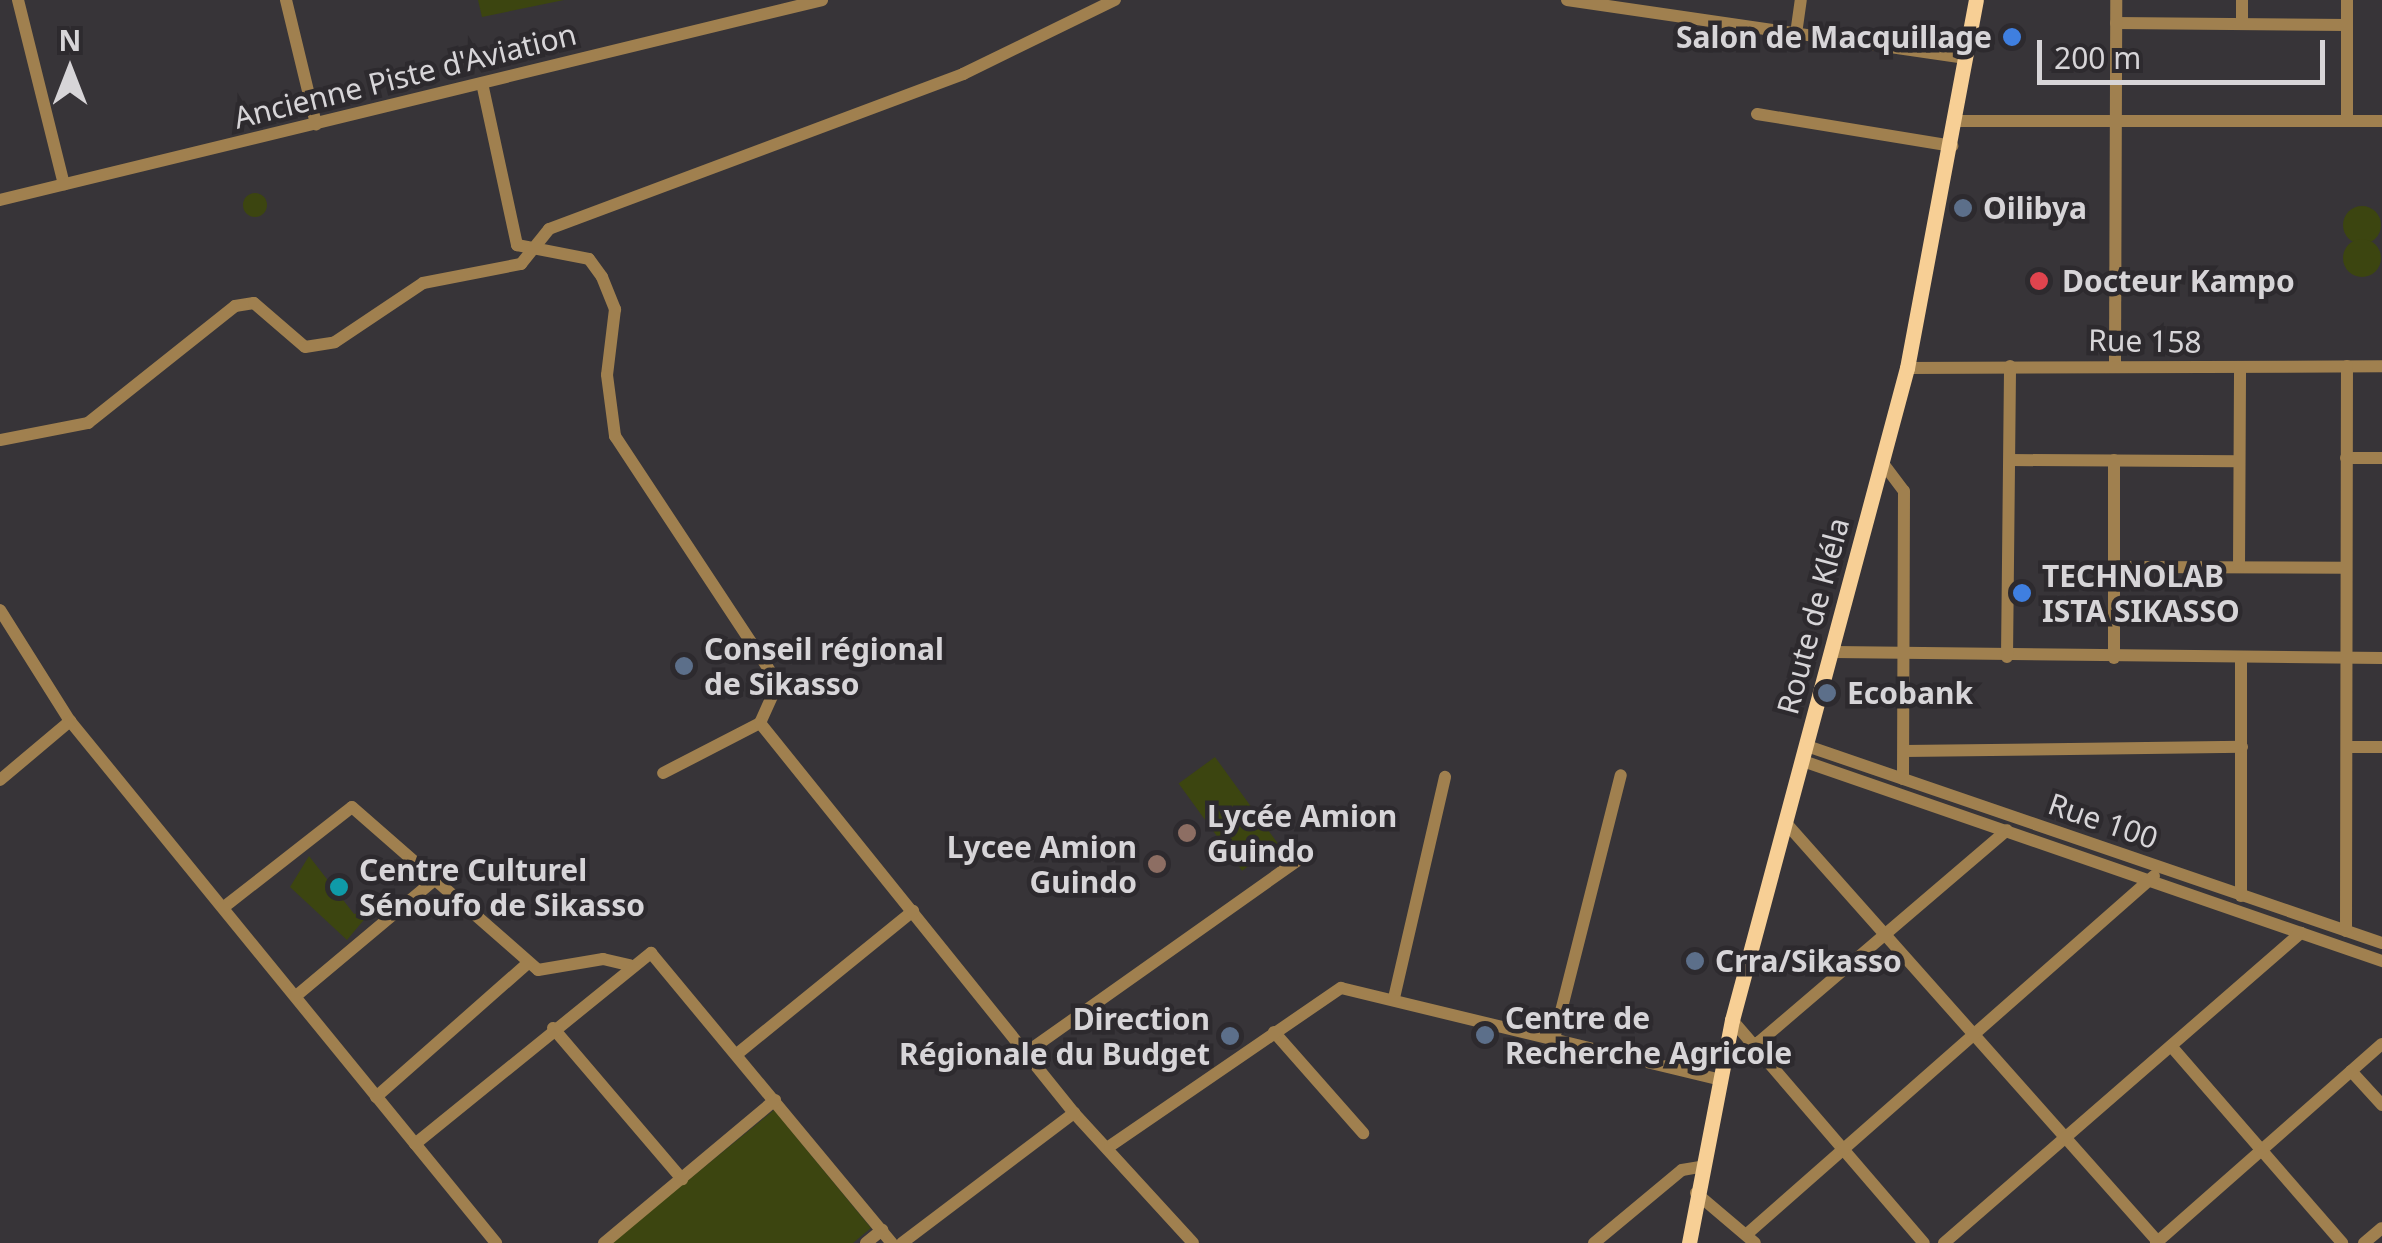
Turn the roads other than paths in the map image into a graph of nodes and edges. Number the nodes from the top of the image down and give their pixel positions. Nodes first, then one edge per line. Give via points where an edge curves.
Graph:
1 (18, 0) edge
2 (286, 0) edge
3 (822, 0) edge
4 (1115, 0) edge
5 (1568, 0) edge
6 (1801, 0) edge
7 (1976, 0) edge
8 (2116, 0) edge
9 (2242, 0) edge
10 (2347, 0) edge
11 (2116, 23) junction
12 (2242, 24) junction
13 (2347, 25) junction
14 (1796, 34) junction
15 (1966, 58) junction
16 (482, 84) junction
17 (1757, 114) dead end
18 (1956, 121) junction
19 (2113, 121) junction
20 (2347, 121) junction
21 (2382, 121) edge
22 (316, 124) junction
23 (1952, 146) junction
24 (64, 184) junction
25 (0, 200) edge
26 (534, 252) junction
27 (2115, 365) junction
28 (2010, 366) junction
29 (2347, 366) junction
30 (2382, 366) edge
31 (1907, 368) junction
32 (2240, 368) junction
33 (0, 440) edge
34 (2346, 458) junction
35 (2382, 458) edge
36 (2010, 460) junction
37 (2114, 460) junction
38 (2239, 461) junction
39 (1882, 462) junction
40 (2113, 567) junction
41 (2238, 567) junction
42 (2346, 568) junction
43 (0, 610) edge
44 (1834, 652) junction
45 (1902, 656) junction
46 (2008, 657) junction
47 (2114, 658) junction
48 (2347, 658) junction
49 (2382, 658) edge
50 (2241, 659) junction
51 (70, 721) junction
52 (760, 723) junction
53 (2242, 747) junction
54 (2348, 747) junction
55 (2382, 747) edge
56 (1904, 751) junction
57 (1805, 754) junction
58 (663, 773) dead end
59 (1620, 775) dead end
60 (1445, 777) dead end
61 (1903, 779) junction
62 (0, 780) edge
63 (1785, 822) junction
64 (2006, 830) junction
65 (1297, 861) dead end
66 (2156, 866) junction
67 (434, 880) junction
68 (2152, 881) junction
69 (2242, 896) junction
70 (224, 907) junction
71 (913, 911) junction
72 (2346, 931) junction
73 (2301, 933) junction
74 (1886, 934) junction
75 (2382, 943) edge
76 (2382, 960) edge
77 (528, 962) junction
78 (630, 966) junction
79 (296, 996) junction
80 (1394, 998) junction
81 (1732, 1020) junction
82 (553, 1028) junction
83 (1274, 1032) junction
84 (1975, 1033) junction
85 (1554, 1039) junction
86 (1758, 1042) junction
87 (2382, 1044) edge
88 (2172, 1046) junction
89 (1028, 1052) junction
90 (737, 1054) junction
91 (1722, 1058) junction
92 (2351, 1071) junction
93 (1717, 1079) junction
94 (376, 1097) junction
95 (775, 1100) junction
96 (2382, 1106) edge
97 (1074, 1113) junction
98 (1363, 1133) dead end
99 (2067, 1136) junction
100 (415, 1144) junction
101 (1110, 1146) junction
102 (1844, 1149) junction
103 (2262, 1150) junction
104 (1698, 1167) junction
105 (682, 1179) junction
106 (1696, 1194) junction
107 (2382, 1228) edge
108 (882, 1230) junction
109 (1751, 1238) edge
110 (2157, 1242) edge
111 (496, 1243) edge
112 (604, 1243) edge
113 (866, 1243) edge
114 (892, 1243) edge
115 (902, 1243) edge
116 (1193, 1243) edge
117 (1594, 1243) edge
118 (1689, 1243) edge
119 (1924, 1243) edge
120 (1944, 1243) edge
121 (2342, 1243) edge
122 (2364, 1243) edge

1 - 24 street
2 - 22 street
3 - 16 street, Ancienne Piste d'Aviation
4 - 26 street via 963,74 549,229
5 - 14 street
6 - 14 street
7 - 15 main road, Route de Kléla
8 - 11 street
9 - 12 street
10 - 13 street
11 - 12 street
11 - 19 street
12 - 13 street
13 - 20 street
14 - 15 street
15 - 18 main road, Route de Kléla
16 - 22 street, Ancienne Piste d'Aviation
16 - 26 street via 517,245
17 - 23 street
18 - 19 street
18 - 23 main road, Route de Kléla
19 - 20 street
19 - 27 street
20 - 21 street
22 - 24 street, Ancienne Piste d'Aviation
23 - 31 main road, Route de Kléla
24 - 25 street, Ancienne Piste d'Aviation
26 - 33 street via 522,264 424,283 335,342 306,347 254,303 236,306 88,423
26 - 52 street via 589,259 602,277 615,309 608,375 615,436 774,671 779,692
27 - 28 street, Rue 158
27 - 32 street, Rue 158
28 - 31 street, Rue 158
28 - 36 street
29 - 30 street, Rue 158
29 - 32 street, Rue 158
29 - 34 street
31 - 39 main road, Route de Kléla
32 - 38 street
34 - 35 street
34 - 42 street
36 - 37 street
36 - 46 street
37 - 38 street
37 - 40 street
38 - 41 street
39 - 44 main road, Route de Kléla
39 - 45 street via 1904,491
40 - 41 street
40 - 47 street
41 - 42 street
42 - 48 street
43 - 51 street
44 - 45 street
44 - 57 main road, Route de Kléla
45 - 46 street
45 - 56 street
46 - 47 street
47 - 50 street
48 - 49 street
48 - 50 street
48 - 54 street
50 - 53 street
51 - 62 street
51 - 70 street
52 - 58 street
52 - 71 street
53 - 56 street
53 - 69 street
54 - 55 street
54 - 72 street
56 - 61 street
57 - 61 street, Rue 100
57 - 63 main road, Route de Kléla
57 - 64 street
59 - 85 street
60 - 80 street
61 - 66 street, Rue 100
63 - 74 street
63 - 81 main road, Route de Kléla
64 - 68 street
64 - 74 street
65 - 89 street
66 - 68 street
66 - 69 street, Rue 100
67 - 70 street via 352,807
67 - 77 street
67 - 79 street
68 - 73 street
68 - 84 street
69 - 72 street, Rue 100
70 - 79 street
71 - 89 street
71 - 90 street
72 - 75 street, Rue 100
73 - 76 street
73 - 88 street
74 - 84 street
74 - 86 street
77 - 78 street via 548,970 603,959
77 - 94 street
78 - 82 street
78 - 90 street via 647,953 659,958
79 - 94 street
80 - 83 street via 1341,988
80 - 85 street
81 - 86 street
81 - 91 main road, Route de Kléla
82 - 100 street
82 - 105 street
83 - 98 street
83 - 101 street
84 - 99 street
84 - 102 street
85 - 93 street
86 - 91 street
86 - 102 street
87 - 92 street
88 - 99 street
88 - 103 street
89 - 97 street
90 - 95 street
91 - 93 main road, Route de Kléla
92 - 96 street
92 - 103 street
93 - 104 main road, Route de Kléla
94 - 100 street
95 - 105 street
95 - 108 street
97 - 101 street
97 - 115 street
99 - 110 street
99 - 120 street
100 - 111 street
101 - 116 street
102 - 109 street
102 - 119 street
103 - 110 street
103 - 121 street
104 - 106 main road, Route de Kléla
104 - 117 street via 1682,1170
105 - 112 street
106 - 109 street
106 - 118 main road, Route de Kléla
107 - 122 street
108 - 113 street
108 - 114 street

